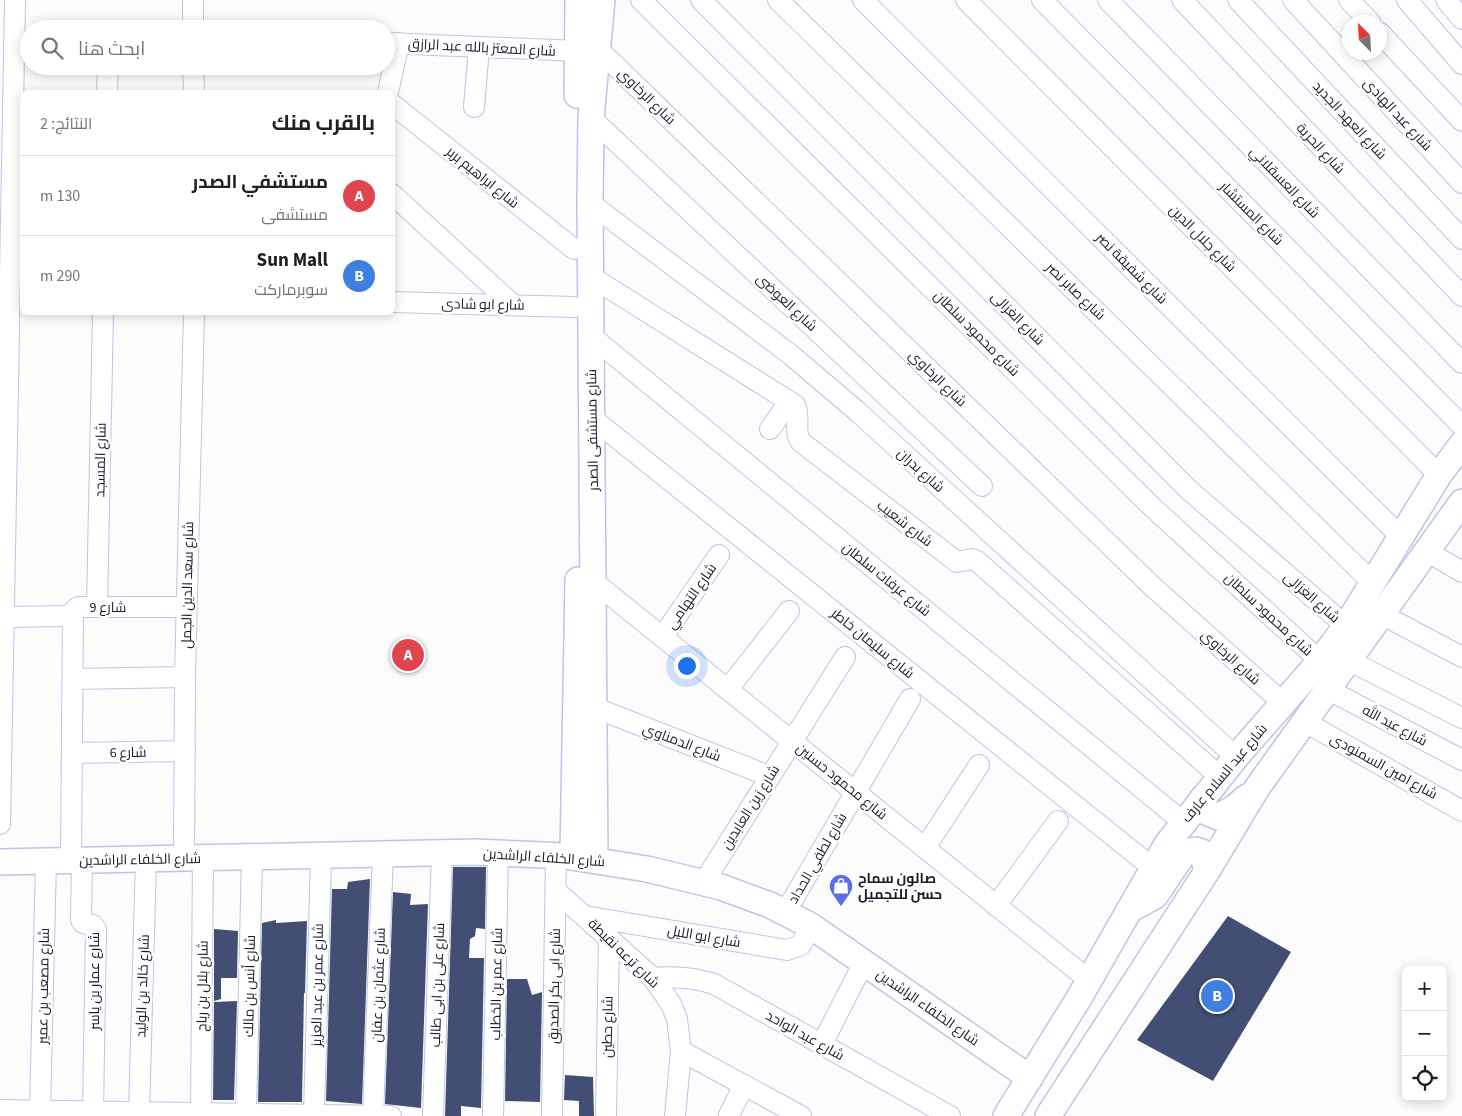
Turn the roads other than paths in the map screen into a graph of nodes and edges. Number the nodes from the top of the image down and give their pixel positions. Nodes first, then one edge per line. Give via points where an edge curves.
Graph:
1 (15, 0) edge
2 (193, 0) edge
3 (578, 0) edge
4 (602, 0) edge
5 (641, 0) edge
6 (701, 0) edge
7 (778, 0) edge
8 (863, 0) edge
9 (966, 0) edge
10 (1042, 0) edge
11 (1108, 0) edge
12 (1182, 0) edge
13 (1238, 0) edge
14 (1293, 0) edge
15 (1349, 0) edge
16 (1407, 0) edge
17 (1446, 0) edge
18 (1363, 15) edge
19 (1462, 19) edge
20 (193, 20) edge
21 (14, 36) edge
22 (1387, 41) edge
23 (395, 43) edge
24 (479, 47) junction
25 (587, 50) junction
26 (1462, 64) edge
27 (108, 75) edge
28 (194, 75) edge
29 (390, 75) edge
30 (107, 90) edge
31 (194, 90) edge
32 (388, 90) edge
33 (395, 106) edge
34 (474, 107) dead end
35 (591, 118) junction
36 (1462, 122) edge
37 (1462, 183) edge
38 (395, 197) edge
39 (590, 203) junction
40 (1462, 239) edge
41 (574, 250) junction
42 (590, 276) junction
43 (16, 295) edge
44 (1462, 296) edge
45 (395, 302) edge
46 (512, 304) junction
47 (574, 306) junction
48 (103, 315) edge
49 (194, 315) edge
50 (591, 336) junction
51 (1462, 363) edge
52 (789, 402) junction
53 (3, 406) edge
54 (592, 418) junction
55 (1462, 426) edge
56 (770, 429) dead end
57 (1462, 444) edge
58 (1439, 475) junction
59 (982, 486) dead end
60 (1462, 502) edge
61 (1401, 537) junction
62 (1428, 552) junction
63 (719, 555) dead end
64 (1462, 572) edge
65 (594, 582) junction
66 (1373, 583) junction
67 (98, 607) junction
68 (187, 607) junction
69 (789, 611) dead end
70 (73, 612) junction
71 (1383, 615) junction
72 (4, 617) junction
73 (1346, 626) junction
74 (663, 636) junction
75 (845, 657) dead end
76 (1462, 657) edge
77 (1320, 661) junction
78 (1350, 661) junction
79 (185, 677) junction
80 (73, 679) junction
81 (728, 690) junction
82 (1329, 690) junction
83 (910, 699) dead end
84 (1283, 703) junction
85 (596, 708) junction
86 (1, 713) edge
87 (1462, 718) edge
88 (1306, 722) junction
89 (792, 741) junction
90 (185, 751) junction
91 (72, 753) junction
92 (1236, 757) junction
93 (1462, 760) edge
94 (979, 765) dead end
95 (769, 776) junction
96 (1220, 777) junction
97 (1257, 788) junction
98 (856, 792) junction
99 (1202, 799) junction
100 (1462, 811) edge
101 (1058, 821) dead end
102 (1183, 822) junction
103 (0, 824) edge
104 (925, 848) junction
105 (442, 853) junction
106 (498, 853) junction
107 (383, 854) junction
108 (321, 856) junction
109 (252, 857) junction
110 (194, 858) junction
111 (575, 858) junction
112 (146, 859) junction
113 (76, 860) junction
114 (46, 861) junction
115 (0, 862) edge
116 (1153, 868) junction
117 (1207, 871) junction
118 (704, 882) junction
119 (556, 891) junction
120 (996, 906) junction
121 (1130, 909) junction
122 (785, 913) junction
123 (585, 916) junction
124 (811, 926) junction
125 (608, 937) junction
126 (864, 962) junction
127 (653, 978) junction
128 (1089, 980) junction
129 (822, 1044) junction
130 (681, 1050) junction
131 (1030, 1078) junction
132 (744, 1085) junction
133 (0, 1110) edge
134 (40, 1111) junction
135 (84, 1113) edge
136 (139, 1113) junction
137 (201, 1114) junction
138 (246, 1114) junction
139 (314, 1115) edge
140 (729, 1115) edge
141 (373, 1116) edge
142 (391, 1116) edge
143 (433, 1116) edge
144 (494, 1116) edge
145 (552, 1116) edge
146 (606, 1116) edge
147 (675, 1116) edge
148 (801, 1116) edge
149 (950, 1116) edge
150 (1006, 1116) edge
151 (1048, 1116) edge

1 - 21 street
2 - 20 street
3 - 25 main road, شارع مستشفى الصدر
4 - 25 main road, شارع مستشفى الصدر
5 - 77 street, شارع محمود سلطان via 1152,506
6 - 73 street, شارع الغزالى via 1189,490
7 - 66 street, شارع صابر نصر
8 - 61 street, شارع شفيقة نصر
9 - 58 street, شارع جلال الدين
10 - 55 street, شارع المستشار
11 - 51 street, شارع العسقلاني
12 - 44 street, شارع الحرية
13 - 40 street, شارع العهد الجديد
14 - 37 street, شارع عبد الهادى
15 - 18 street
16 - 26 street
17 - 19 street
21 - 43 street
22 - 36 street
23 - 24 street, شارع المعتز بالله عبد الرازق
24 - 25 street, شارع المعتز بالله عبد الرازق
24 - 34 street
25 - 35 main road, شارع مستشفى الصدر
25 - 41 main road, شارع مستشفى الصدر
25 - 84 street, شارع الرخاوي via 1152,586
27 - 30 street
28 - 31 street
29 - 32 street
33 - 41 street, شارع ابراهيم بربر
35 - 39 main road, شارع مستشفى الصدر
35 - 59 street, شارع العوضى
38 - 46 street
39 - 42 main road, شارع مستشفى الصدر
39 - 92 street, شارع بدران via 791,355 858,412
41 - 47 main road, شارع مستشفى الصدر
42 - 50 main road, شارع مستشفى الصدر
42 - 52 street
43 - 53 street
45 - 46 street, شارع ابو شادى
46 - 47 street, شارع ابو شادى
47 - 111 main road, شارع مستشفى الصدر via 578,581
48 - 67 street, شارع المسجد
49 - 68 street, شارع سعد الدين الجمل
50 - 54 main road, شارع مستشفى الصدر
50 - 102 street, شارع عرفات سلطان
52 - 56 street
52 - 96 street, شارع شعيب via 797,408 801,442 956,562 972,559 977,562
53 - 72 street
54 - 65 main road, شارع مستشفى الصدر
54 - 116 street, شارع سليمان خاطر
57 - 58 main road, شارع عبد السلام عارف
58 - 61 main road, شارع عبد السلام عارف
60 - 62 main road
61 - 66 main road, شارع عبد السلام عارف
62 - 64 street
62 - 71 main road
63 - 74 street, شارع التهامي
65 - 74 street, شارع محمود حسنين
65 - 85 main road, شارع مستشفى الصدر
66 - 73 main road, شارع عبد السلام عارف
67 - 68 street, شارع 9
67 - 70 street, شارع 9 via 78,607
68 - 79 street, شارع سعد الدين الجمل
69 - 81 street
70 - 72 street, شارع 9 via 68,616
70 - 80 street
71 - 76 street
71 - 78 main road
72 - 86 street
73 - 77 main road, شارع عبد السلام عارف
74 - 81 street, شارع محمود حسنين
75 - 89 street, شارع زين العابدين
77 - 84 main road, شارع عبد السلام عارف
78 - 82 main road
78 - 87 street
79 - 80 street
79 - 90 street, شارع سعد الدين الجمل
80 - 91 street
81 - 89 street, شارع محمود حسنين
82 - 88 main road
82 - 93 street, شارع عبد الله
83 - 98 street, شارع لطفي الحداد
84 - 92 main road, شارع عبد السلام عارف
85 - 95 street, شارع الدمناوي
85 - 111 main road, شارع مستشفى الصدر
86 - 103 street
88 - 97 main road
88 - 100 street, شارع امين السمنودى
89 - 95 street, شارع زين العابدين
89 - 98 street, شارع محمود حسنين
90 - 91 street, شارع 6
90 - 110 street, شارع سعد الدين الجمل
91 - 113 street
92 - 96 main road, شارع عبد السلام عارف
94 - 104 street
95 - 118 street, شارع زين العابدين
96 - 99 main road, شارع عبد السلام عارف
97 - 99 main road via 1218,817 1206,812
97 - 117 main road
98 - 104 street, شارع محمود حسنين
98 - 122 street, شارع لطفي الحداد
99 - 102 main road, شارع عبد السلام عارف
101 - 120 street
102 - 116 main road, شارع عبد السلام عارف
104 - 120 street, شارع محمود حسنين
105 - 106 main road, شارع الخلفاء الراشدين
105 - 107 main road, شارع الخلفاء الراشدين
105 - 143 street, شارع على بن ابى طالب
106 - 111 main road, شارع الخلفاء الراشدين
106 - 144 street, شارع عمر بن الخطاب
107 - 108 main road, شارع الخلفاء الراشدين
107 - 141 street, شارع عثمان بن عفان
108 - 109 main road, شارع الخلفاء الراشدين
108 - 139 street, شارع عمر بن عبد العزيز
109 - 110 main road, شارع الخلفاء الراشدين
109 - 138 street, شارع أنس بن مالك
110 - 112 main road, شارع الخلفاء الراشدين
110 - 137 street, شارع بلال بن رباح
111 - 118 main road, شارع الخلفاء الراشدين
111 - 119 street, شارع ابى بكر الصديق
112 - 113 main road, شارع الخلفاء الراشدين
112 - 136 street, شارع خالد بن الوليد
113 - 114 main road, شارع الخلفاء الراشدين
113 - 135 street, شارع عمار بن ياسر via 81,920 96,929
114 - 115 main road, شارع الخلفاء الراشدين
114 - 134 street, شارع مصعب بن عمير
116 - 121 main road, شارع عبد السلام عارف
117 - 121 main road via 1202,852 1184,853 1155,896
117 - 151 main road
118 - 122 main road, شارع الخلفاء الراشدين
119 - 123 street, شارع ترعه نقيطة
119 - 145 street, شارع ابى بكر الصديق
120 - 128 street, شارع محمود حسنين
121 - 128 main road, شارع عبد السلام عارف
122 - 124 main road, شارع الخلفاء الراشدين
123 - 124 street, شارع ابو الليل via 787,950 801,944
123 - 125 street, شارع ترعه نقيطة
124 - 126 main road, شارع الخلفاء الراشدين
125 - 127 street, شارع ترعه نقيطة
125 - 146 street, شارع حطين
126 - 129 street
126 - 131 main road, شارع الخلفاء الراشدين
127 - 129 street, شارع عبد الواحد via 682,976 714,984
127 - 130 street, شارع ترعه نقيطة via 663,990 677,1019
128 - 131 main road, شارع عبد السلام عارف
129 - 149 street, شارع عبد الواحد
130 - 132 street
130 - 147 street, شارع ترعه نقيطة
131 - 150 main road, شارع عبد السلام عارف
132 - 140 street
132 - 148 street
133 - 134 street
134 - 135 street
135 - 136 street
136 - 137 street
137 - 138 street
138 - 139 street
139 - 141 street
141 - 142 street

